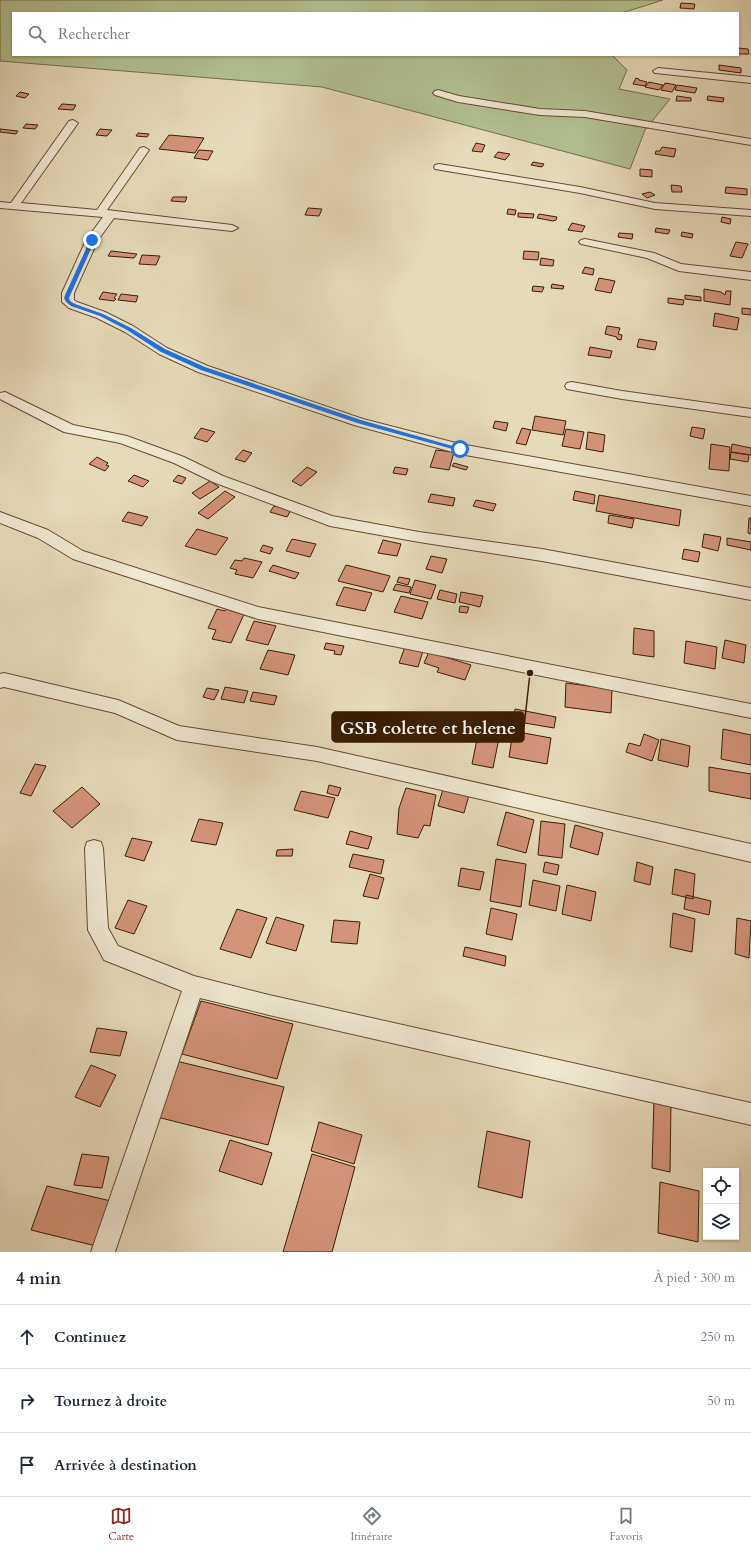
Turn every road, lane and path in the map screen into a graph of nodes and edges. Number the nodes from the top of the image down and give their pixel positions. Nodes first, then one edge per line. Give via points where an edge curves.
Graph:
1 (658, 71) dead end
2 (751, 80) edge
3 (438, 93) dead end
4 (73, 122) dead end
5 (751, 142) edge
6 (144, 150) dead end
7 (439, 167) dead end
8 (0, 205) edge
9 (14, 206) junction
10 (105, 213) junction
11 (751, 213) edge
12 (232, 228) dead end
13 (585, 242) dead end
14 (751, 276) edge
15 (572, 386) dead end
16 (5, 396) dead end
17 (751, 413) edge
18 (751, 501) edge
19 (0, 517) edge
20 (751, 594) edge
21 (0, 681) edge
22 (751, 711) edge
23 (94, 848) dead end
24 (751, 853) edge
25 (194, 986) junction
26 (751, 1114) edge
27 (103, 1252) edge

1 - 2 street
3 - 5 street via 458,99 540,112 585,114
4 - 9 street
6 - 10 street
7 - 11 street via 580,190 655,206
8 - 9 street
9 - 10 street
10 - 12 street
10 - 18 street via 68,293 68,302 102,315 163,351 196,366 359,422 460,449
13 - 14 street via 650,255 679,267
15 - 17 street
16 - 20 street via 70,429 122,439 179,460 218,479 330,521 542,555
19 - 22 street via 44,534 78,555 258,613
21 - 24 street via 118,707 177,732 318,754
23 - 25 street via 98,930 111,953
25 - 26 street via 459,1049
25 - 27 street

